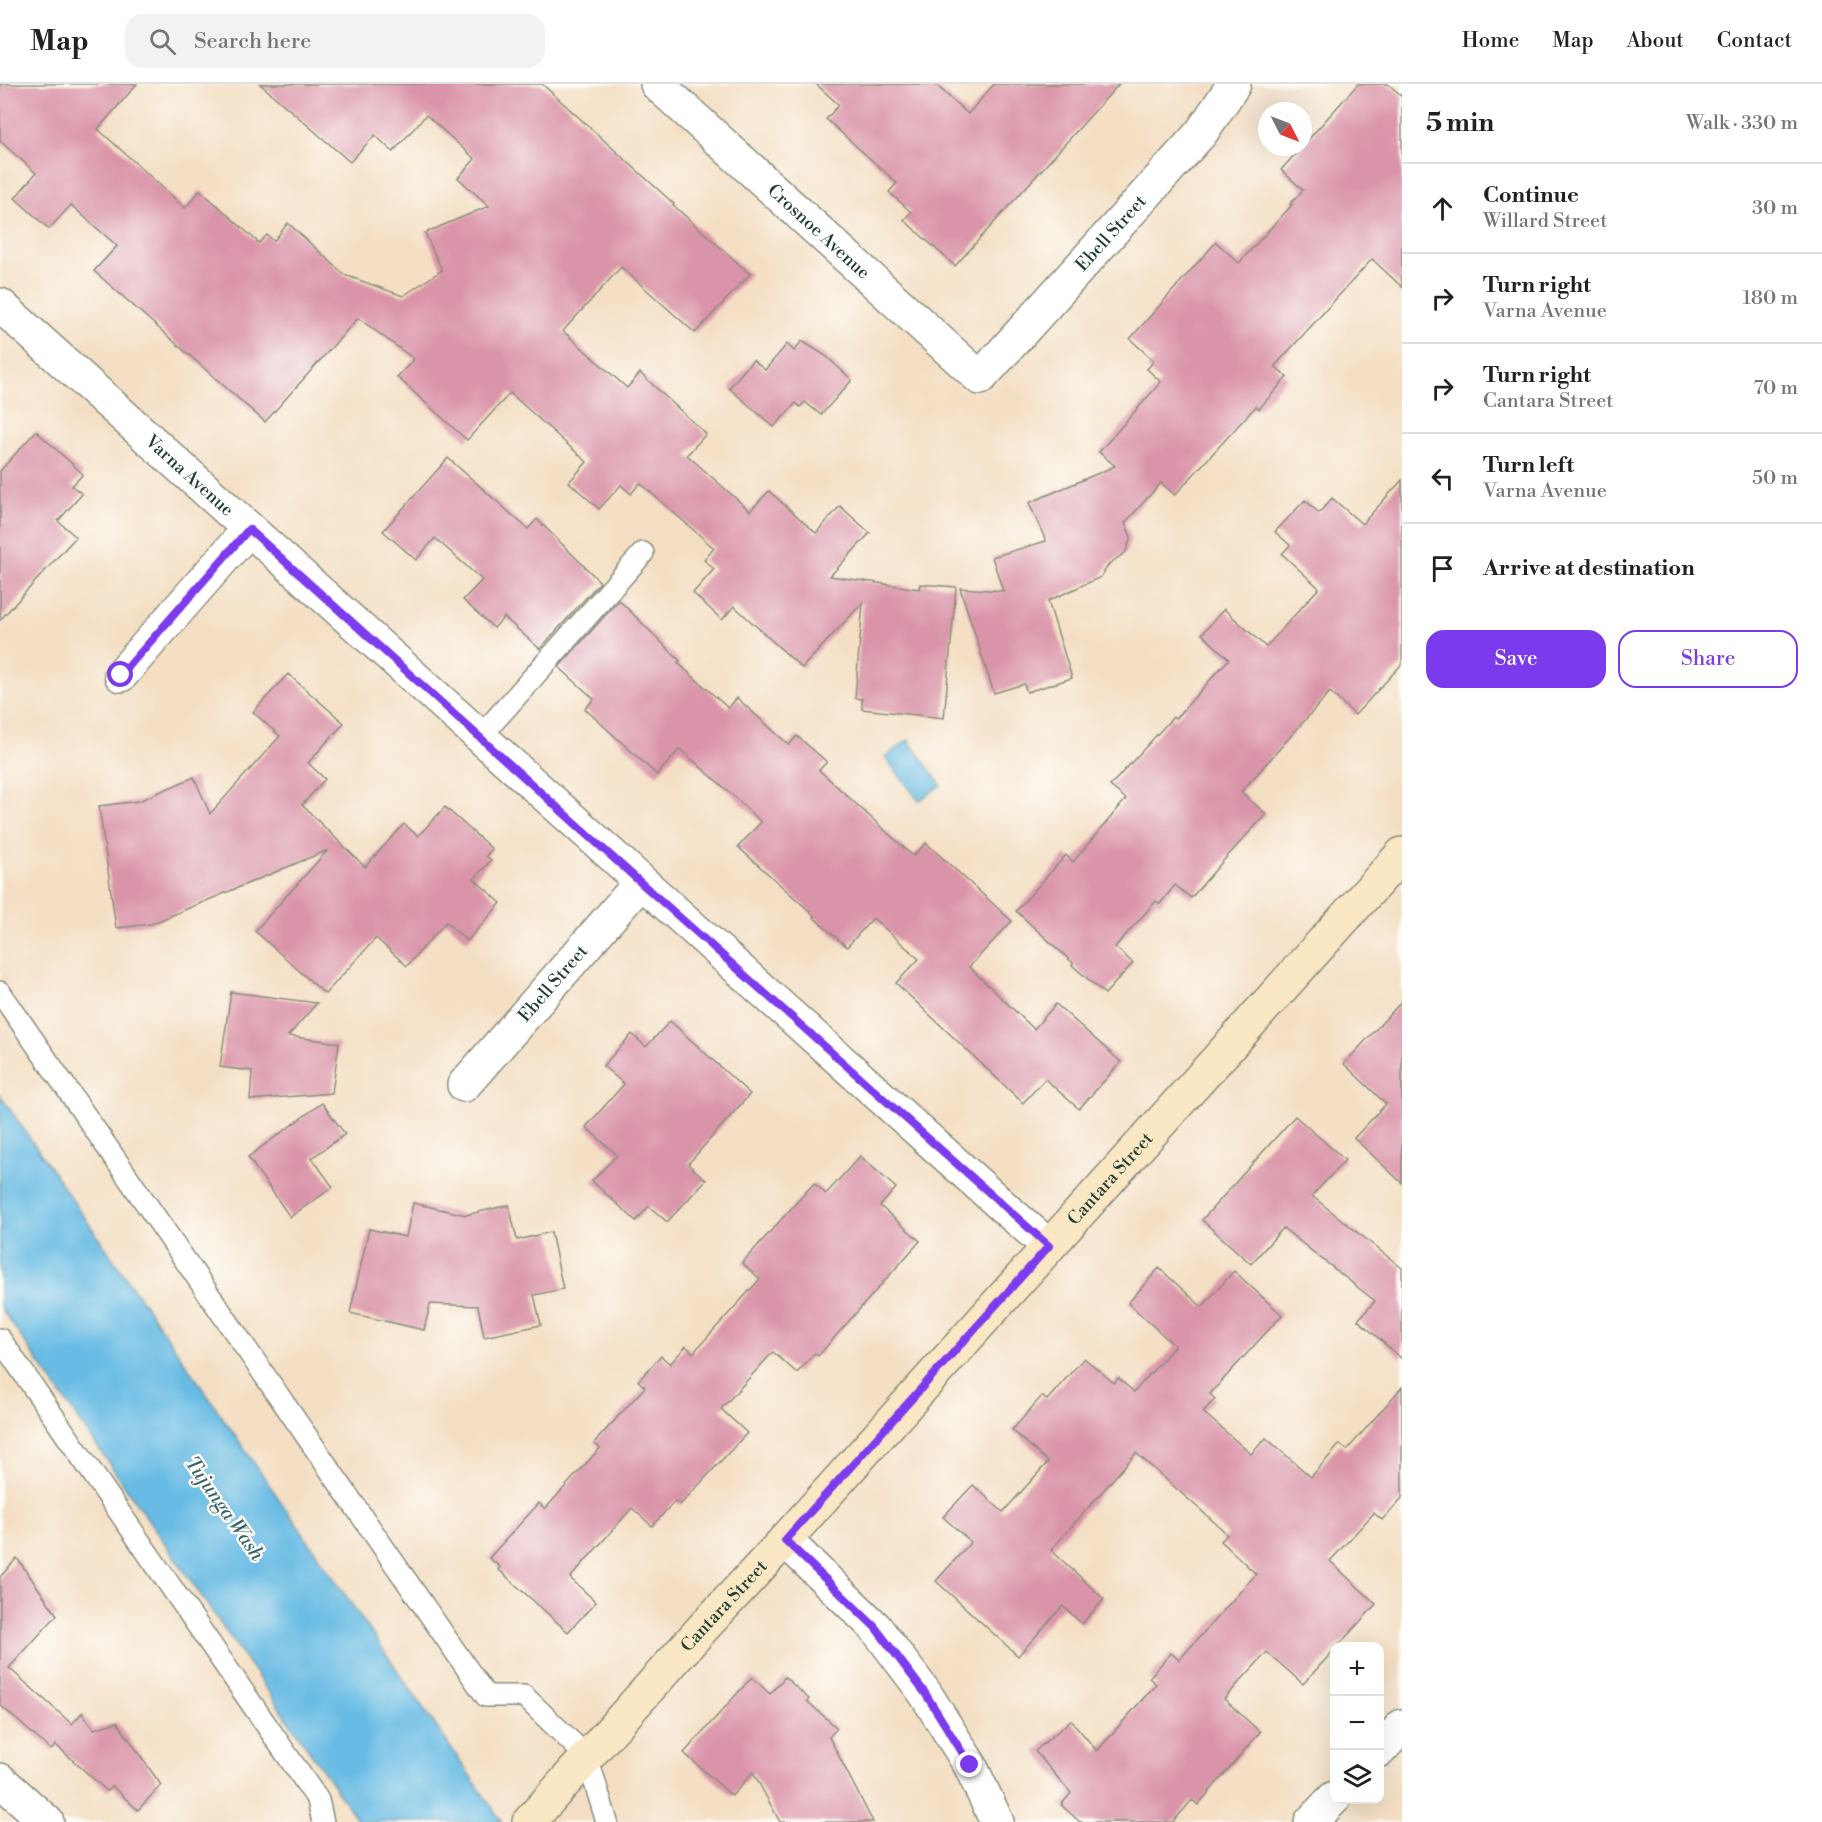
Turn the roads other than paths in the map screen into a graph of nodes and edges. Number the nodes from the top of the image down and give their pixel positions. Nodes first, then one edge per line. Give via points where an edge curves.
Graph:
1 (657, 84) edge
2 (1234, 84) edge
3 (0, 305) edge
4 (980, 378) joint
5 (249, 529) junction
6 (643, 553) dead end
7 (121, 675) dead end
8 (480, 737) junction
9 (1402, 854) edge
10 (640, 882) junction
11 (0, 992) edge
12 (464, 1085) dead end
13 (1049, 1246) junction
14 (0, 1339) edge
15 (785, 1540) junction
16 (1402, 1726) edge
17 (1384, 1746) edge
18 (587, 1757) junction
19 (0, 1780) edge
20 (1330, 1803) edge
21 (536, 1814) edge
22 (47, 1822) edge
23 (323, 1822) edge
24 (608, 1822) edge
25 (997, 1822) edge
26 (1311, 1822) edge

1 - 4 street, Crosnoe Avenue
2 - 4 street, Ebell Street via 1201,133
3 - 5 street, Varna Avenue
5 - 7 street
5 - 8 street, Varna Avenue
6 - 8 lane
8 - 10 street, Varna Avenue
9 - 13 street, Cantara Street
10 - 12 street, Ebell Street
10 - 13 street, Varna Avenue
11 - 18 lane via 486,1696 524,1696
13 - 15 street, Cantara Street
14 - 23 lane via 318,1800
15 - 18 street, Cantara Street
15 - 25 street via 875,1627 925,1693 970,1765
16 - 17 street
18 - 21 street, Cantara Street
18 - 24 lane
19 - 22 street
20 - 26 street

